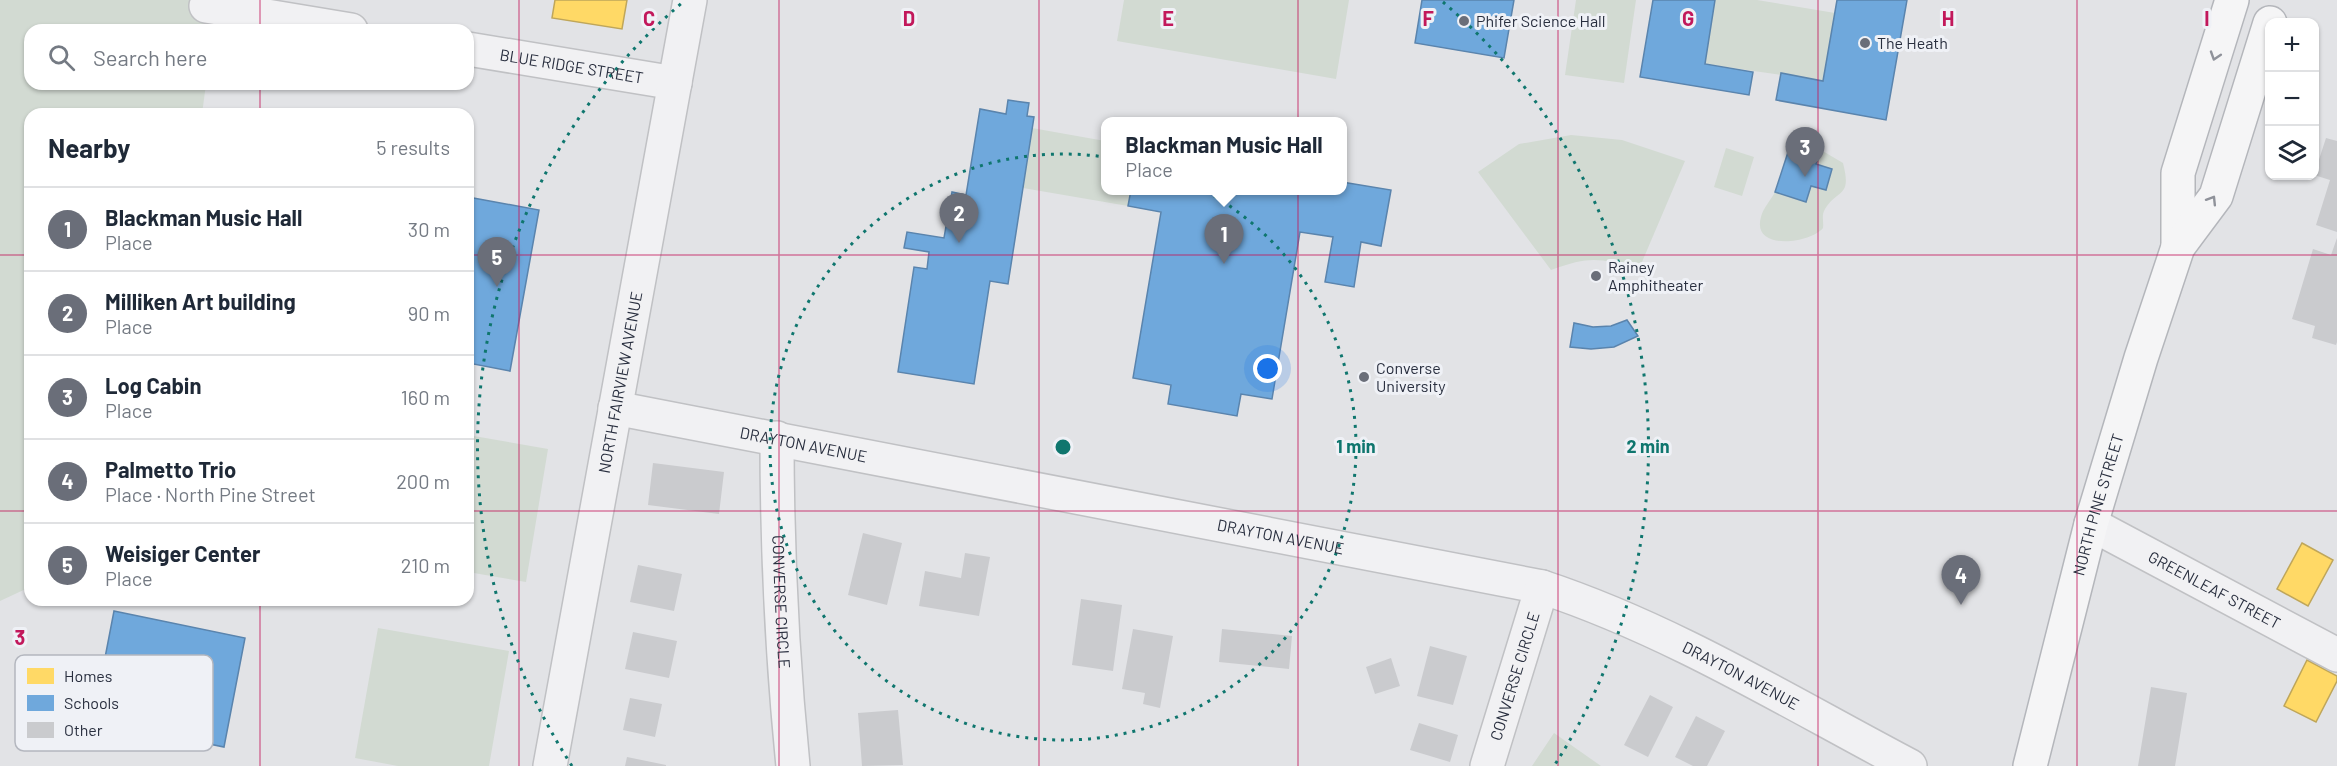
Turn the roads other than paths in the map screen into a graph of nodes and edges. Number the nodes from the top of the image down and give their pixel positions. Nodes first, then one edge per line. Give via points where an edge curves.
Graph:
1 (690, 0) edge
2 (2232, 0) edge
3 (2276, 0) edge
4 (205, 12) edge
5 (2271, 18) edge
6 (302, 24) edge
7 (2265, 39) edge
8 (474, 50) edge
9 (675, 83) junction
10 (2178, 248) junction
11 (615, 408) junction
12 (777, 438) junction
13 (2091, 525) junction
14 (1542, 587) junction
15 (2337, 655) edge
16 (550, 766) edge
17 (793, 766) edge
18 (1487, 766) edge
19 (1910, 766) edge
20 (2030, 766) edge

1 - 9 street, NORTH FAIRVIEW AVENUE
2 -> 10 highway, NORTH PINE STREET via 2178,173
3 - 5 highway, NORTH PINE STREET
4 - 6 street
10 -> 7 highway, NORTH PINE STREET via 2216,196
8 - 9 street, BLUE RIDGE STREET
9 - 11 street, NORTH FAIRVIEW AVENUE
10 - 13 highway, NORTH PINE STREET
11 - 12 street, DRAYTON AVENUE
11 - 16 street, NORTH FAIRVIEW AVENUE
12 - 14 street, DRAYTON AVENUE
12 - 17 street, CONVERSE CIRCLE via 783,671
13 - 15 street, GREENLEAF STREET
13 - 20 highway, NORTH PINE STREET
14 - 18 street, CONVERSE CIRCLE
14 - 19 street, DRAYTON AVENUE via 1600,606 1656,631

